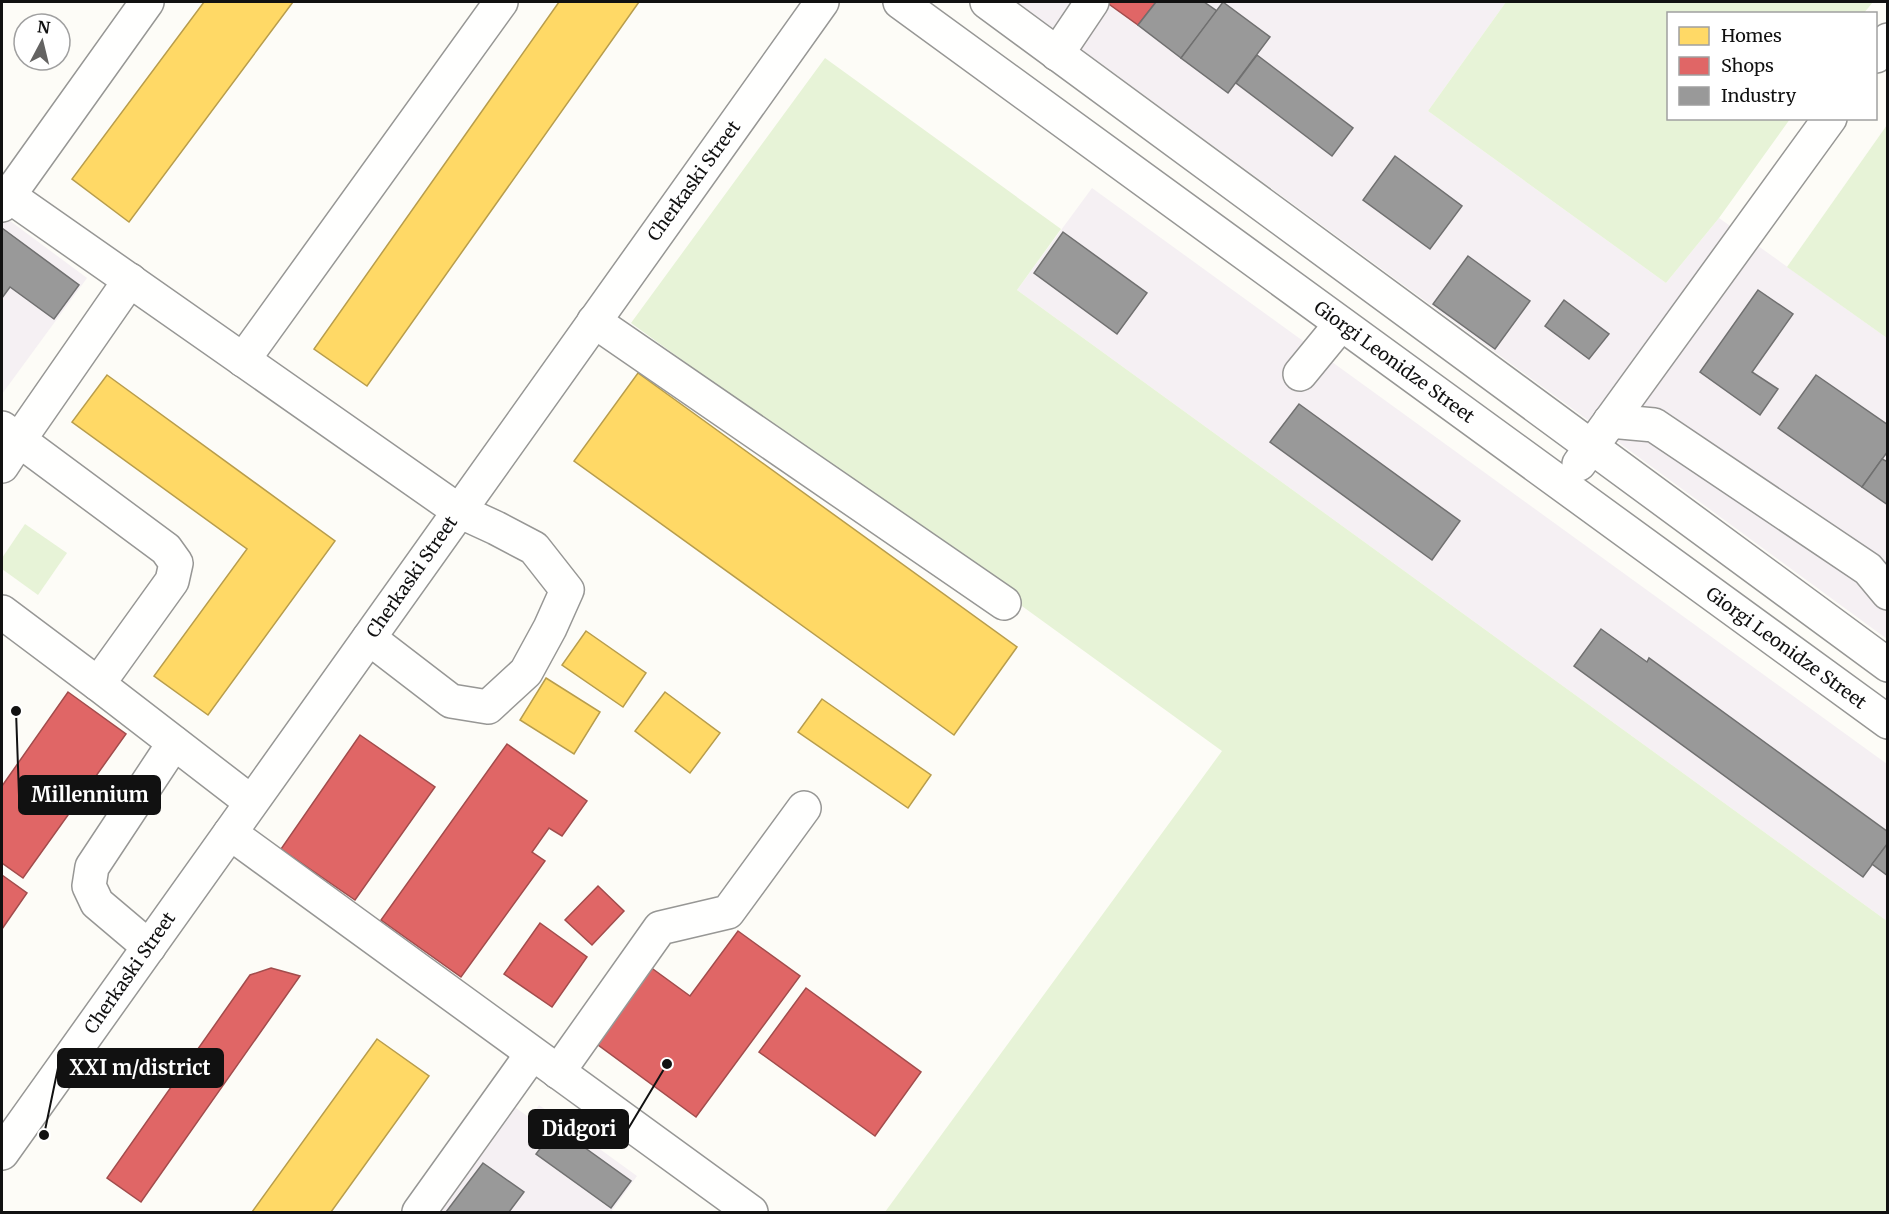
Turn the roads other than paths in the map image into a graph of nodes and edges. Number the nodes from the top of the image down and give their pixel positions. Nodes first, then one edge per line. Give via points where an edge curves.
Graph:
1 (147, 2) edge
2 (501, 2) edge
3 (822, 2) edge
4 (900, 2) edge
5 (987, 2) edge
6 (1092, 2) edge
7 (1887, 40) edge
8 (1877, 53) edge
9 (1058, 54) junction
10 (1829, 120) edge
11 (4, 197) edge
12 (130, 280) junction
13 (594, 321) junction
14 (1341, 324) junction
15 (243, 360) junction
16 (1300, 374) dead end
17 (1610, 420) junction
18 (7, 445) edge
19 (1591, 447) junction
20 (1563, 485) junction
21 (459, 511) junction
22 (1887, 593) edge
23 (1004, 603) dead end
24 (2, 612) edge
25 (369, 638) junction
26 (1887, 666) edge
27 (98, 684) junction
28 (1887, 722) edge
29 (174, 743) junction
30 (251, 802) junction
31 (804, 808) dead end
32 (230, 833) junction
33 (148, 947) junction
34 (545, 1063) junction
35 (2, 1153) edge
36 (419, 1212) edge
37 (751, 1212) edge

1 - 11 street
2 - 15 street
3 - 13 street, Cherkaski Street
4 - 14 street, Giorgi Leonidze Street
5 - 9 street
6 - 9 street
7 - 8 street
9 - 19 street
10 - 17 street
11 - 12 street
12 - 15 street
12 - 18 street
13 - 21 street, Cherkaski Street
13 - 23 street
14 - 16 street
14 - 20 street, Giorgi Leonidze Street
15 - 21 street
17 - 19 street
17 - 22 street via 1654,425 1868,569
18 - 27 street via 166,549 176,563 172,580
19 - 20 street
19 - 26 street
20 - 28 street, Giorgi Leonidze Street
21 - 25 street, Cherkaski Street
21 - 25 street via 534,548 567,590 526,672 489,707 451,700
24 - 27 street
25 - 30 street, Cherkaski Street
27 - 29 street
29 - 30 street
29 - 33 street via 92,867 88,886 97,903
30 - 32 street, Cherkaski Street
31 - 34 street via 728,912 660,928
32 - 33 street, Cherkaski Street
32 - 34 street
33 - 35 street, Cherkaski Street
34 - 36 street
34 - 37 street

